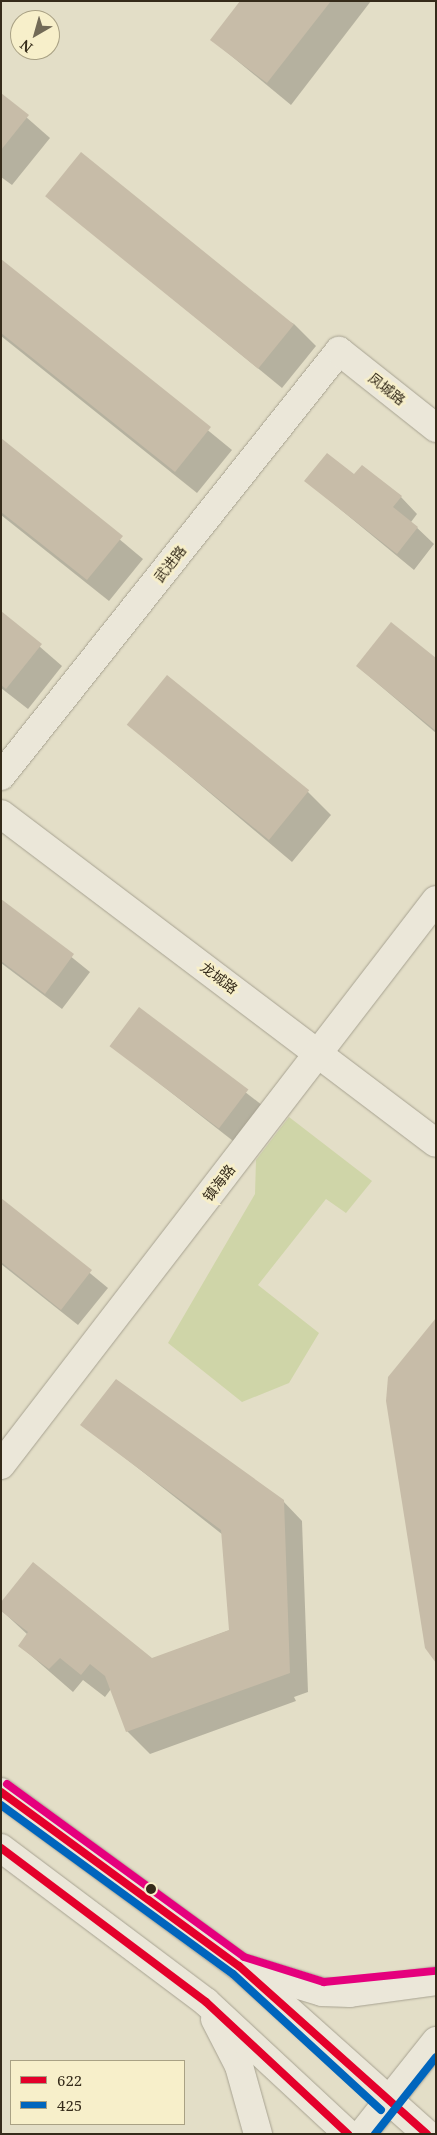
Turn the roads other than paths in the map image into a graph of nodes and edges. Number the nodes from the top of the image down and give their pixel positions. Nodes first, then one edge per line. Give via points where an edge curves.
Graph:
1 (339, 351) joint
2 (436, 428) edge
3 (1, 776) edge
4 (1, 814) edge
5 (436, 900) edge
6 (320, 1054) junction
7 (436, 1143) edge
8 (1, 1465) edge
9 (1, 1792) edge
10 (1, 1848) edge
11 (239, 1966) junction
12 (436, 1981) edge
13 (206, 2002) junction
14 (436, 2041) edge
15 (388, 2102) junction
16 (258, 2134) edge
17 (348, 2134) edge
18 (362, 2134) edge
19 (427, 2134) edge

1 - 2 street, 凤城路
1 - 3 street, 武进路
4 - 6 street, 龙城路
5 - 6 street, 镇海路
6 - 7 street, 龙城路
6 - 8 street, 镇海路
9 - 11 street
10 - 13 street
11 - 12 street via 322,1992 350,1993
11 - 15 street
13 - 16 street via 239,2066
13 - 17 street
14 - 15 street
15 - 18 street
15 - 19 street

